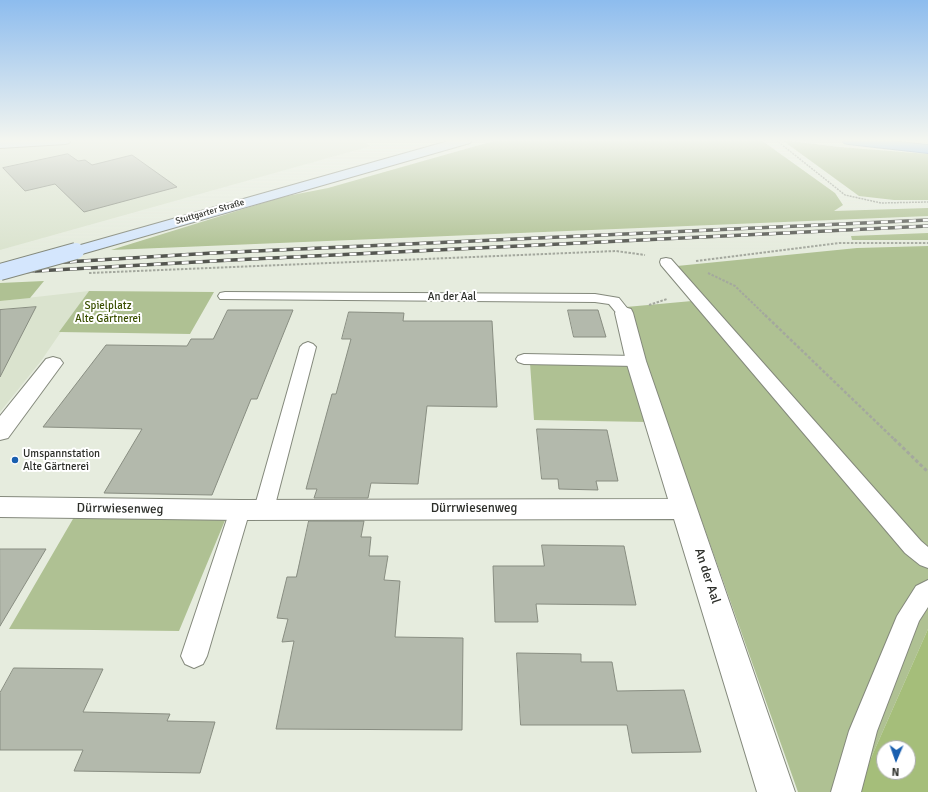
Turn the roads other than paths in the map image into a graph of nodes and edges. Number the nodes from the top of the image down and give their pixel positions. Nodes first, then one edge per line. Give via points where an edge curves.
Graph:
1 (336, 177) edge
2 (666, 262) road end
3 (0, 272) edge
4 (225, 296) dead end
5 (624, 313) joint
6 (308, 347) dead end
7 (524, 359) dead end
8 (636, 360) junction
9 (53, 363) dead end
10 (0, 432) edge
11 (0, 507) edge
12 (685, 509) junction
13 (252, 510) junction
14 (928, 559) edge
15 (928, 590) edge
16 (194, 656) dead end
17 (776, 792) edge
18 (846, 792) edge

1 - 3 main road, Stuttgarter Straße, bridge
2 - 14 lane via 865,493 913,547
4 - 5 lane, An der Aal via 595,298 614,301
5 - 8 street, An der Aal
6 - 13 lane
7 - 8 lane
8 - 12 street, An der Aal
9 - 10 street
11 - 13 street, Dürrwiesenweg
12 - 13 street, Dürrwiesenweg
12 - 17 street, An der Aal
13 - 16 lane
15 - 18 lane via 909,616 863,731

